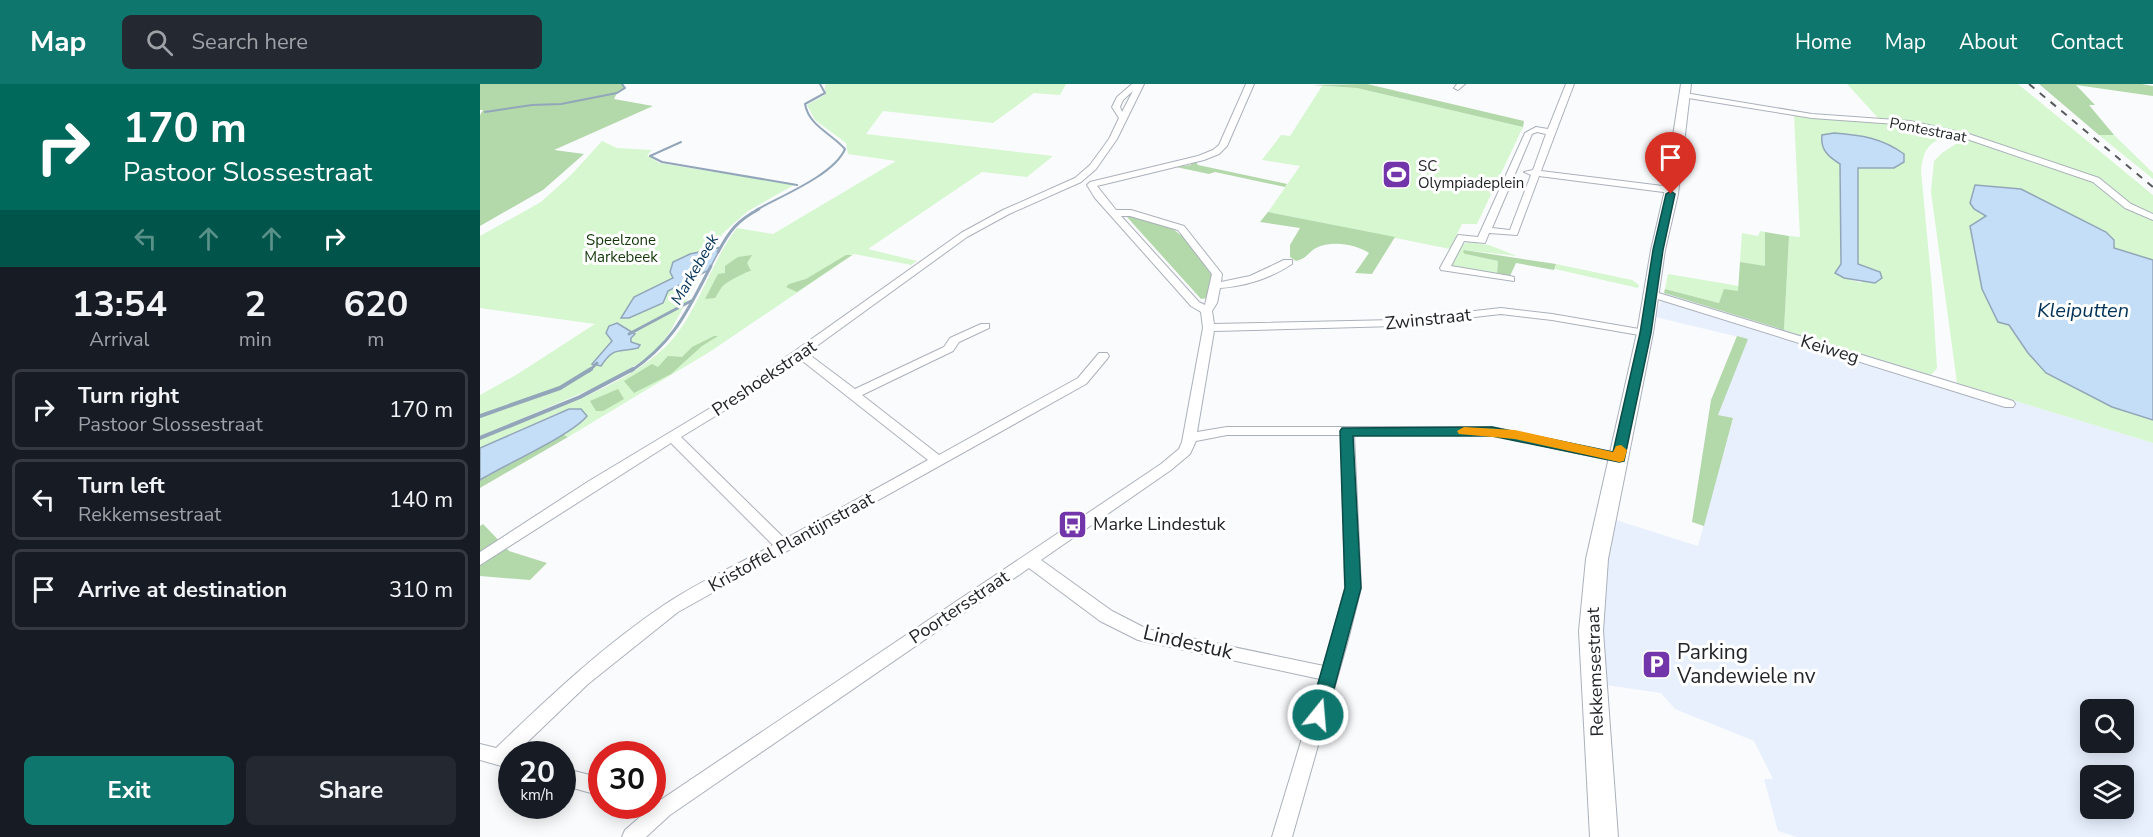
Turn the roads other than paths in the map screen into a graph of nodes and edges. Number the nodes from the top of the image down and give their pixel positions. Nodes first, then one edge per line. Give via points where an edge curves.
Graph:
1 (1138, 84) edge
2 (1250, 84) edge
3 (1570, 84) edge
4 (1686, 89) edge
5 (1551, 132) junction
6 (1093, 167) junction
7 (1514, 170) junction
8 (1534, 173) junction
9 (1091, 182) junction
10 (1078, 185) junction
11 (1671, 192) junction
12 (1098, 196) junction
13 (1114, 213) junction
14 (2153, 217) edge
15 (1487, 230) junction
16 (1288, 262) dead end
17 (1510, 279) dead end
18 (1215, 285) junction
19 (1652, 294) junction
20 (1206, 311) junction
21 (985, 326) dead end
22 (1209, 328) junction
23 (1645, 333) junction
24 (799, 355) junction
25 (1103, 356) dead end
26 (855, 394) junction
27 (2009, 404) dead end
28 (1347, 431) junction
29 (674, 438) junction
30 (1190, 438) junction
31 (1619, 458) junction
32 (938, 461) junction
33 (784, 546) junction
34 (480, 559) edge
35 (1030, 560) junction
36 (1330, 674) junction
37 (523, 741) edge
38 (480, 752) edge
39 (498, 758) edge
40 (666, 800) edge
41 (647, 819) edge
42 (632, 837) edge
43 (1282, 837) edge
44 (1604, 837) edge

1 - 6 street, Preshoekstraat via 1113,139
2 - 9 street via 1226,142 1216,152
3 - 5 street
4 - 11 street, Rekkemsestraat
4 - 14 street, Pontestraat via 1812,116 1910,123 1960,134 2096,180 2120,202
5 - 7 street via 1532,130
5 - 8 street
6 - 9 street, Preshoekstraat
6 - 10 street, Preshoekstraat
7 - 8 street
7 - 15 street
8 - 11 street
8 - 15 street via 1535,180 1514,233
9 - 10 street
9 - 12 street
10 - 12 street
10 - 24 street, Preshoekstraat via 1006,212 964,235
11 - 19 street, Rekkemsestraat
12 - 13 street
13 - 18 street via 1131,213 1181,228 1217,274
13 - 20 street via 1195,304
15 - 17 street via 1481,241 1461,237 1445,268
16 - 18 street via 1274,270 1278,274 1268,282
18 - 20 street via 1212,303
19 - 23 street, Rekkemsestraat
19 - 27 street, Keiweg
20 - 22 street, Poortersstraat
21 - 26 street via 954,340 949,349
22 - 23 street, Zwinstraat via 1395,323 1501,311
22 - 30 street, Poortersstraat
23 - 31 street, Rekkemsestraat
24 - 26 street
24 - 29 street, Preshoekstraat
25 - 32 street, Kristoffel Plantijnstraat via 1083,381
26 - 32 street
28 - 30 street via 1227,431
28 - 31 street via 1492,431
28 - 36 street via 1353,588
29 - 33 street
29 - 34 street, Preshoekstraat via 594,484
30 - 35 street, Poortersstraat via 1185,451 1166,467
31 - 44 street, Rekkemsestraat via 1596,559 1591,608
32 - 33 street, Kristoffel Plantijnstraat
33 - 37 street, Kristoffel Plantijnstraat via 672,608 628,639 586,675
35 - 36 street, Lindestuk via 1106,616 1144,635
35 - 40 street, Poortersstraat
36 - 43 street
38 - 39 street
41 - 42 street, Poortersstraat

